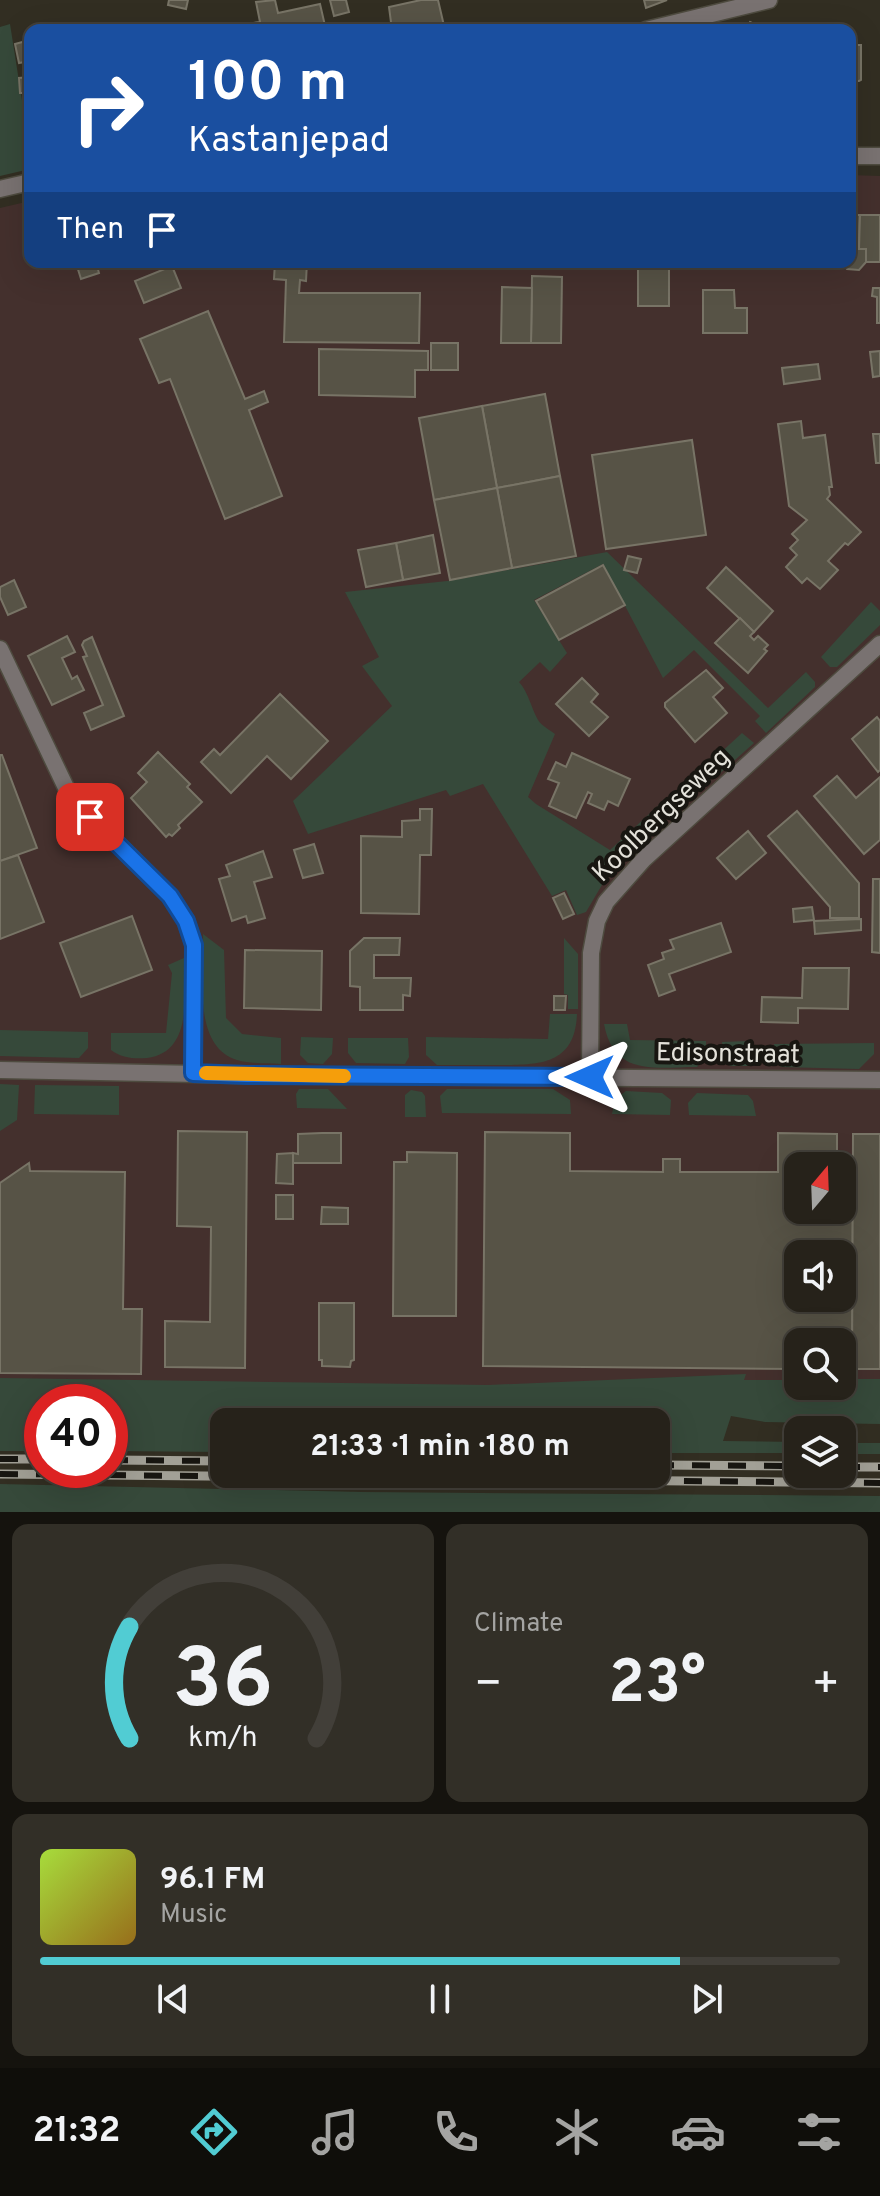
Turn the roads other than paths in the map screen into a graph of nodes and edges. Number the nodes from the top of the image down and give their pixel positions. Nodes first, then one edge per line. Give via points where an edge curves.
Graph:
1 (769, 0) edge
2 (671, 24) edge
3 (856, 156) edge
4 (880, 156) edge
5 (24, 183) edge
6 (0, 189) edge
7 (880, 644) edge
8 (0, 649) edge
9 (0, 1070) edge
10 (193, 1073) junction
11 (590, 1077) junction
12 (880, 1080) edge

1 - 2 street
3 - 4 street
5 - 6 street
7 - 11 street, Koolbergseweg via 644,859 606,902 591,953
8 - 10 street via 70,796 170,896 186,921 194,945
9 - 10 street, Edisonstraat
10 - 11 street, Edisonstraat
11 - 12 street, Edisonstraat

